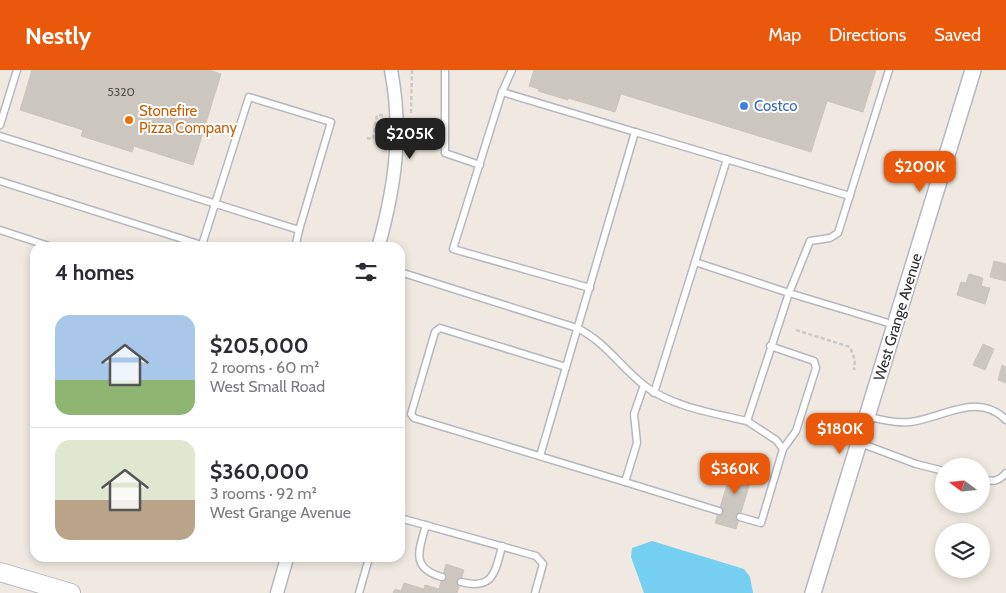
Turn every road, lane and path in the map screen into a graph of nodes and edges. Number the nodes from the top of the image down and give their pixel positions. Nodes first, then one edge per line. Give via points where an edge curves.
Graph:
1 (17, 70) edge
2 (391, 70) edge
3 (445, 70) edge
4 (512, 70) edge
5 (889, 70) edge
6 (974, 70) edge
7 (502, 92) junction
8 (0, 124) edge
9 (636, 132) junction
10 (0, 136) edge
11 (727, 159) junction
12 (480, 165) junction
13 (0, 181) edge
14 (850, 196) junction
15 (214, 204) junction
16 (0, 230) edge
17 (299, 230) junction
18 (37, 242) edge
19 (189, 242) edge
20 (202, 242) edge
21 (296, 242) edge
22 (380, 242) edge
23 (695, 262) junction
24 (405, 274) edge
25 (590, 288) junction
26 (789, 293) junction
27 (895, 325) junction
28 (577, 328) junction
29 (796, 330) dead end
30 (770, 346) junction
31 (566, 367) junction
32 (854, 370) dead end
33 (644, 385) junction
34 (654, 393) junction
35 (868, 416) junction
36 (1006, 420) edge
37 (747, 421) junction
38 (860, 443) junction
39 (783, 449) junction
40 (540, 456) junction
41 (935, 468) edge
42 (1006, 473) edge
43 (990, 481) edge
44 (625, 482) junction
45 (719, 511) dead end
46 (740, 517) dead end
47 (405, 519) edge
48 (426, 525) junction
49 (502, 546) junction
50 (287, 562) edge
51 (368, 562) edge
52 (0, 572) edge
53 (442, 577) dead end
54 (461, 582) dead end
55 (71, 593) edge
56 (277, 593) edge
57 (359, 593) edge
58 (535, 593) edge
59 (813, 593) edge

1 - 8 lane
2 - 22 street via 397,156 392,198
3 - 12 lane via 445,153
4 - 7 lane
5 - 14 lane
6 - 27 street, West Grange Avenue
7 - 9 lane
7 - 12 lane
9 - 11 lane
9 - 25 lane
10 - 15 lane
11 - 14 lane
11 - 23 lane
12 - 25 lane via 454,249
13 - 19 lane
14 - 26 lane via 838,233 830,238 813,239 807,245
15 - 17 lane
15 - 17 lane via 249,97 331,122
15 - 20 lane
16 - 18 lane
17 - 21 lane
23 - 26 lane
23 - 34 lane
24 - 28 lane
25 - 28 lane
26 - 27 lane
26 - 30 lane
27 - 35 street, West Grange Avenue
28 - 31 lane
28 - 33 lane via 600,341
29 - 32 path via 850,347 855,360
30 - 37 lane
30 - 39 lane via 814,361 816,368 796,431
31 - 40 lane
31 - 40 lane via 440,328 435,332 411,414 414,418
33 - 34 lane
33 - 44 lane via 634,414 637,443
34 - 37 lane via 678,403
35 - 36 lane via 907,423 971,406 998,412
35 - 38 street, West Grange Avenue
37 - 39 lane via 776,440
38 - 41 lane
38 - 59 street, West Grange Avenue
39 - 46 lane via 761,523
40 - 44 lane
42 - 43 lane via 994,482
44 - 45 lane
47 - 48 lane
48 - 49 lane
48 - 53 lane via 419,556 422,567
49 - 54 lane via 492,576 484,584
49 - 58 lane via 541,560 543,564
50 - 56 street
51 - 57 lane
52 - 55 main road

